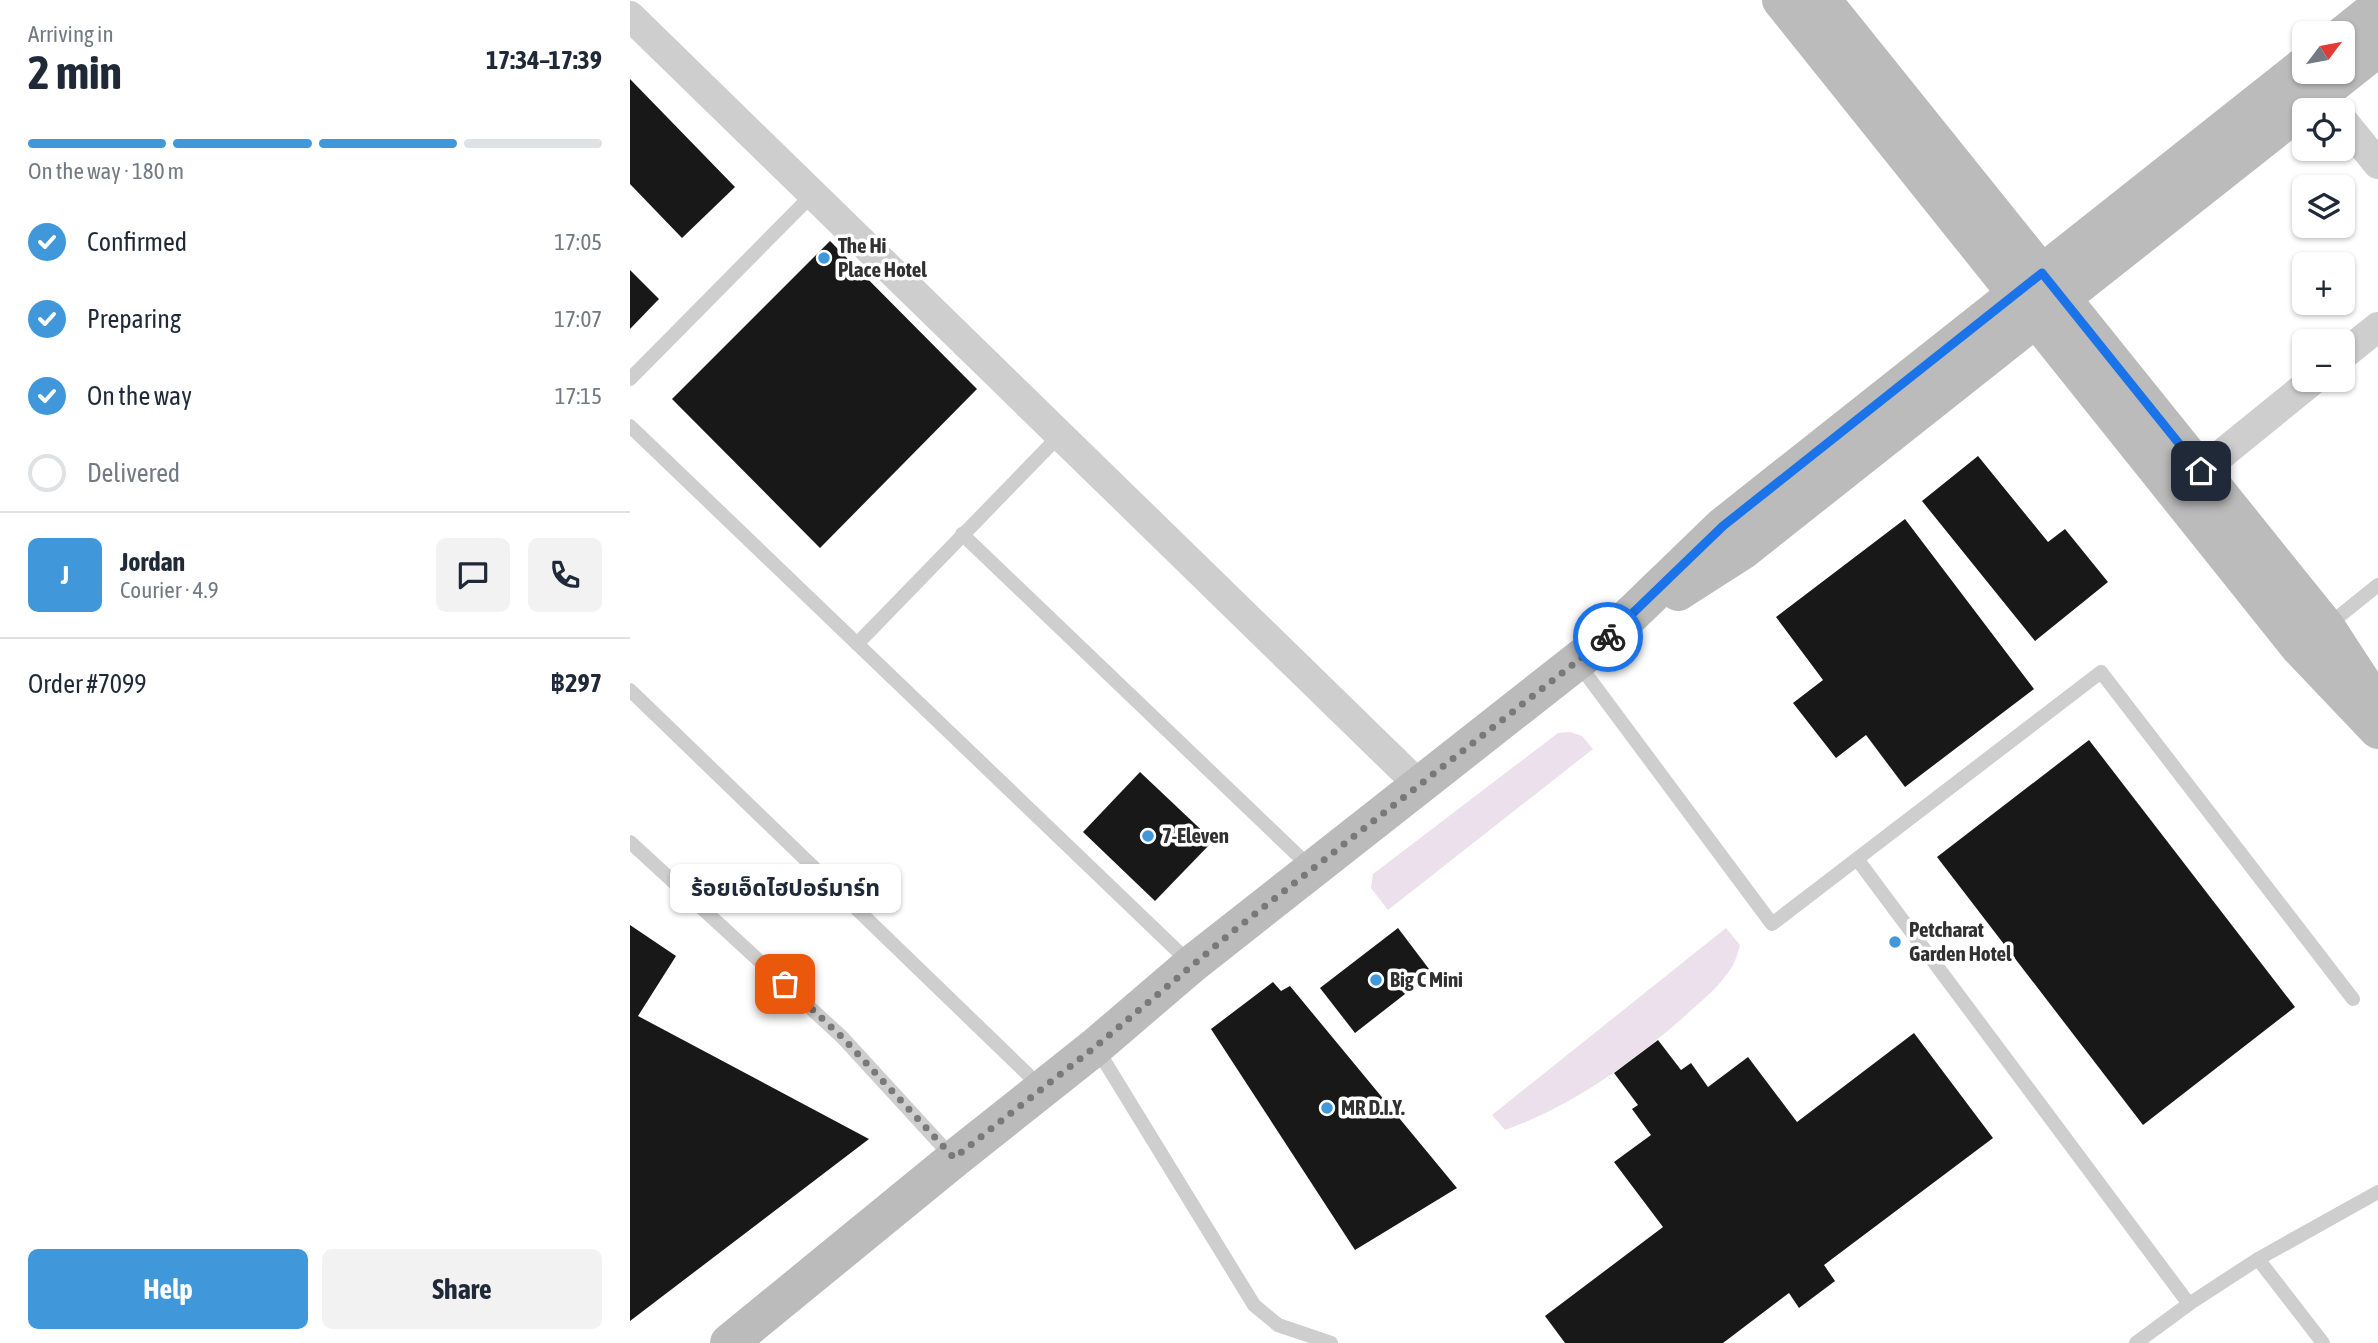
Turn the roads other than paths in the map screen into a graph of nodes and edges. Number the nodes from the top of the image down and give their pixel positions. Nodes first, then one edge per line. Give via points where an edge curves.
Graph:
1 (1782, 0) edge
2 (1822, 0) edge
3 (2378, 8) edge
4 (630, 16) edge
5 (2356, 25) edge
6 (2378, 48) edge
7 (2292, 76) edge
8 (2355, 135) edge
9 (2378, 164) edge
10 (813, 194) junction
11 (2039, 296) junction
12 (2378, 327) edge
13 (2355, 345) edge
14 (630, 379) edge
15 (2298, 392) edge
16 (630, 426) edge
17 (1060, 435) junction
18 (2201, 471) junction
19 (962, 534) junction
20 (2377, 586) edge
21 (2313, 637) junction
22 (857, 644) junction
23 (1577, 662) junction
24 (630, 690) edge
25 (2378, 706) edge
26 (2378, 730) edge
27 (1419, 784) junction
28 (630, 842) edge
29 (1857, 859) junction
30 (1312, 869) junction
31 (1192, 964) junction
32 (2353, 999) dead end
33 (1095, 1047) junction
34 (1042, 1088) junction
35 (954, 1158) junction
36 (2378, 1192) edge
37 (2258, 1259) junction
38 (2189, 1304) junction
39 (729, 1343) edge
40 (1331, 1343) edge
41 (2136, 1343) edge
42 (2323, 1343) edge

1 - 11 street
2 - 11 street
3 - 5 street
4 - 10 street
6 - 11 street
7 - 11 street
8 - 9 street
10 - 14 lane
10 - 17 street
11 - 18 street
11 - 21 street
11 - 23 street via 1723,526
12 - 13 street
15 - 18 street
16 - 22 lane
17 - 19 lane
17 - 27 street
18 - 21 street
19 - 22 lane
19 - 30 lane
20 - 21 lane
21 - 25 street
21 - 26 street
22 - 31 lane
23 - 27 street
23 - 29 lane via 1772,924
24 - 34 lane
27 - 30 street
28 - 35 lane via 842,1037
29 - 32 lane via 2101,672
29 - 38 lane
30 - 31 street
31 - 33 street
33 - 34 street
33 - 40 lane via 1254,1305 1278,1325
34 - 35 street
35 - 39 street
36 - 37 lane
37 - 38 lane
37 - 42 lane
38 - 41 lane

